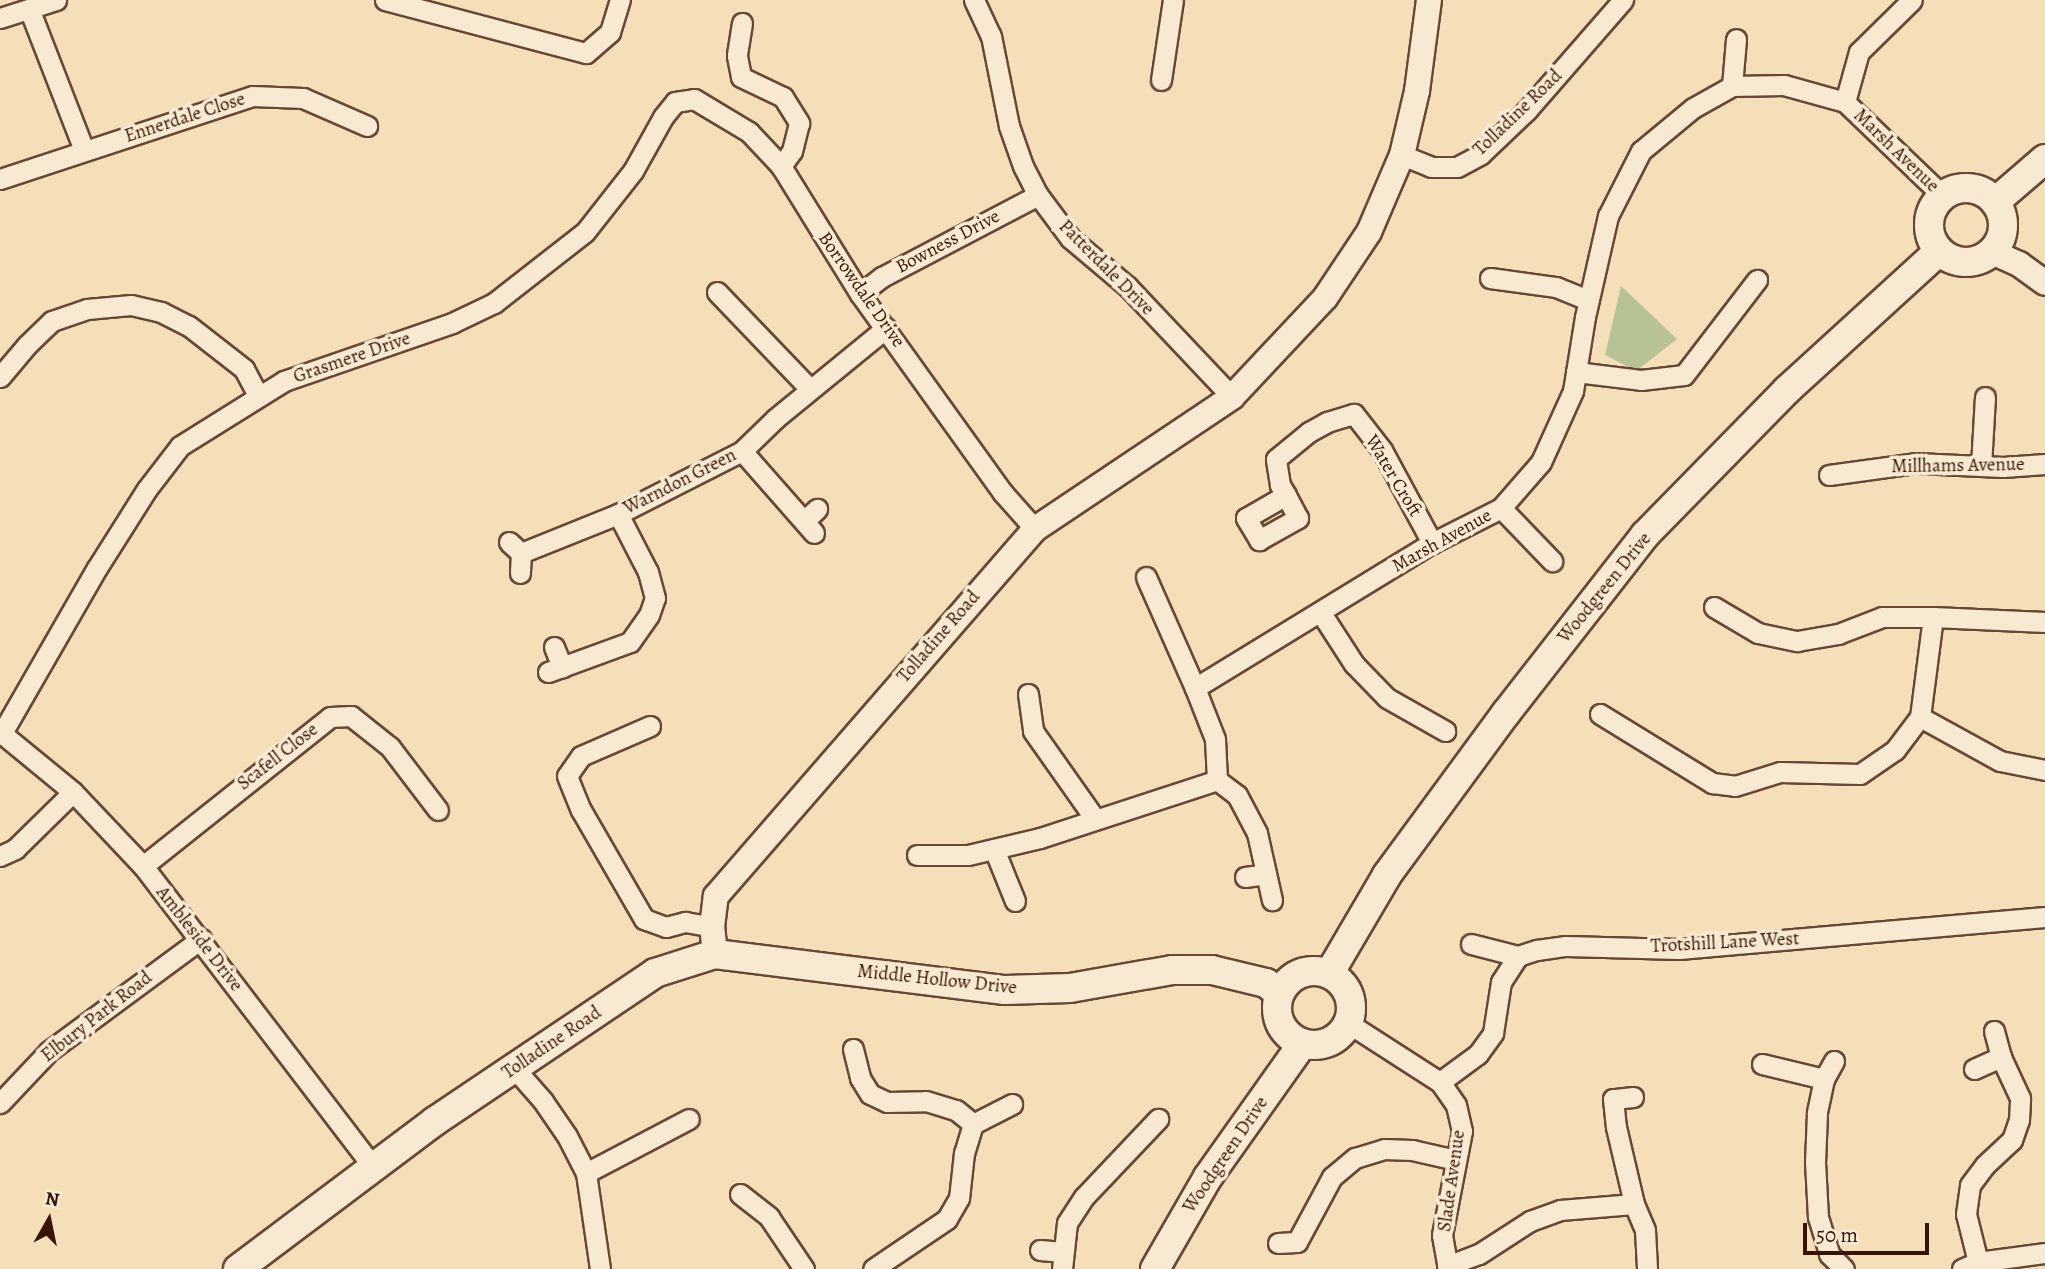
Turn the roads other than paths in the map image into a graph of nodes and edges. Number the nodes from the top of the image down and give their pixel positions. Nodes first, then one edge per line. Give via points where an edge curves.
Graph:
1 (56, 0) edge
2 (385, 0) edge
3 (620, 0) edge
4 (974, 0) edge
5 (1173, 0) edge
6 (1429, 0) edge
7 (1623, 0) edge
8 (1912, 0) edge
9 (30, 11) junction
10 (0, 18) edge
11 (742, 23) dead end
12 (1737, 39) dead end
13 (1161, 80) dead end
14 (1732, 86) junction
15 (1845, 102) junction
16 (663, 117) joint
17 (367, 126) dead end
18 (84, 150) junction
19 (1402, 155) junction
20 (2045, 159) edge
21 (781, 166) junction
22 (0, 179) edge
23 (1038, 195) junction
24 (1943, 196) junction
25 (1996, 202) junction
26 (1939, 251) junction
27 (1992, 252) junction
28 (1490, 278) dead end
29 (1757, 280) dead end
30 (2045, 284) edge
31 (717, 292) dead end
32 (860, 293) junction
33 (1588, 300) junction
34 (886, 328) junction
35 (1576, 372) junction
36 (0, 377) edge
37 (810, 390) junction
38 (258, 395) junction
39 (1232, 397) junction
40 (1985, 397) dead end
41 (742, 451) junction
42 (2045, 464) edge
43 (1981, 466) junction
44 (1829, 475) dead end
45 (1286, 495) dead end
46 (1501, 508) junction
47 (618, 514) junction
48 (812, 521) dead end
49 (1035, 529) junction
50 (1432, 543) junction
51 (517, 556) dead end
52 (1552, 561) dead end
53 (1146, 578) dead end
54 (1714, 607) dead end
55 (1321, 612) junction
56 (1933, 617) junction
57 (2045, 622) edge
58 (554, 647) dead end
59 (1195, 688) junction
60 (1028, 694) dead end
61 (1600, 713) dead end
62 (1920, 718) junction
63 (650, 726) dead end
64 (1, 732) edge
65 (1444, 732) dead end
66 (2045, 770) edge
67 (1217, 780) junction
68 (73, 792) junction
69 (438, 810) dead end
70 (1095, 819) junction
71 (994, 849) junction
72 (917, 855) dead end
73 (0, 856) edge
74 (143, 866) junction
75 (1266, 874) junction
76 (1245, 877) dead end
77 (1272, 900) dead end
78 (1015, 901) dead end
79 (2045, 917) edge
80 (201, 939) junction
81 (713, 940) junction
82 (1471, 944) dead end
83 (1518, 956) junction
84 (1329, 974) junction
85 (1279, 993) junction
86 (1348, 1023) junction
87 (1994, 1031) dead end
88 (1302, 1044) junction
89 (853, 1049) dead end
90 (2001, 1056) junction
91 (1834, 1061) dead end
92 (1762, 1064) dead end
93 (515, 1069) junction
94 (1974, 1069) dead end
95 (1824, 1079) junction
96 (1440, 1082) junction
97 (1633, 1097) dead end
98 (0, 1103) edge
99 (1012, 1104) dead end
100 (690, 1119) dead end
101 (1158, 1119) dead end
102 (973, 1124) junction
103 (1456, 1160) junction
104 (374, 1168) junction
105 (586, 1173) junction
106 (740, 1194) dead end
107 (1634, 1204) junction
108 (1278, 1242) dead end
109 (1040, 1250) dead end
110 (2045, 1253) edge
111 (1063, 1260) edge
112 (1970, 1266) edge
113 (1448, 1268) edge
114 (238, 1269) edge
115 (600, 1269) edge
116 (804, 1269) edge
117 (873, 1269) edge
118 (1155, 1269) edge
119 (1647, 1269) edge
120 (1844, 1269) edge

1 - 9 street
2 - 3 street via 586,53 610,32
4 - 23 street, Patterdale Drive via 991,36 1009,126
5 - 13 street
6 - 19 street via 1417,91
7 - 19 street, Tolladine Road via 1527,110 1481,154 1457,167 1431,167
8 - 15 street via 1859,52
9 - 10 street
9 - 18 street
11 - 21 street via 737,56 741,77 783,97 799,123 792,151
12 - 14 street
14 - 15 street, Marsh Avenue via 1784,85
14 - 33 street, Marsh Avenue via 1693,108 1641,150 1608,216
15 - 24 street, Marsh Avenue
16 - 21 street, Borrowdale Drive via 675,102 694,99 749,132
16 - 38 street, Grasmere Drive via 632,172 585,232 494,303 452,323 323,365
17 - 18 street, Ennerdale Close via 303,98 252,96
18 - 22 street, Ennerdale Close
19 - 39 street, Tolladine Road via 1369,232 1325,298
20 - 25 main road
21 - 32 street, Borrowdale Drive
23 - 32 street, Bowness Drive
23 - 39 street, Patterdale Drive via 1070,238 1127,286
24 - 25 main road via 1963,188 1982,191
24 - 26 main road via 1932,210 1930,233
25 - 27 main road via 2003,220 2001,240
26 - 27 main road via 1954,261 1973,262
26 - 84 main road, Woodgreen Drive via 1787,390 1645,535 1387,875
27 - 30 street via 2019,264
28 - 33 street via 1556,288
29 - 35 street via 1684,375 1641,380
31 - 37 street
32 - 34 street, Borrowdale Drive
33 - 35 street, Marsh Avenue
34 - 37 street, Warndon Green
34 - 49 street, Borrowdale Drive via 1003,493
35 - 46 street, Marsh Avenue via 1573,391 1541,462
36 - 38 street via 52,321 87,309 131,305 161,312 189,326 244,369
37 - 41 street, Warndon Green
38 - 64 street, Grasmere Drive via 180,446 147,489
39 - 49 street, Tolladine Road
40 - 43 street
41 - 47 street, Warndon Green
41 - 48 street
42 - 43 street, Millhams Avenue
43 - 44 street, Millhams Avenue via 1915,463
45 - 50 street, Water Croft via 1276,473 1276,459 1308,432 1354,414 1382,450
46 - 50 street, Marsh Avenue
46 - 52 street
47 - 51 street, Warndon Green
47 - 58 street via 648,572 655,598 649,615 630,642 555,669
49 - 81 street, Tolladine Road via 716,896
50 - 55 street, Marsh Avenue
53 - 59 street
54 - 56 street via 1758,633 1797,641 1838,634 1882,617
55 - 59 street, Marsh Avenue
55 - 65 street via 1354,664 1387,698
56 - 57 street
56 - 62 street
59 - 67 street via 1215,739
60 - 70 street via 1033,731
61 - 62 street via 1712,783 1735,786 1780,772 1860,774 1895,750
62 - 66 street via 2000,761
63 - 81 street via 581,756 567,776 601,847 644,919 666,927 685,922
64 - 68 street, Ambleside Drive
67 - 70 street
67 - 75 street via 1237,795 1252,824
68 - 73 street via 15,849
68 - 74 street, Ambleside Drive
69 - 74 street, Scafell Close via 390,747 351,716 330,717
70 - 71 street
71 - 72 street via 968,855
71 - 78 street
74 - 80 street, Ambleside Drive
75 - 76 street
75 - 77 street
79 - 83 street, Trotshill Lane West via 1679,949 1566,946
80 - 98 street, Elbury Park Road via 49,1051
80 - 104 street, Ambleside Drive
81 - 85 main road, Middle Hollow Drive via 1005,990 1070,988 1172,970 1212,970 1266,983
81 - 93 main road, Tolladine Road via 655,973
82 - 83 street
83 - 96 street via 1501,982 1493,1033 1478,1054
84 - 85 main road via 1311,971 1290,979
84 - 86 main road via 1343,985 1351,1003
85 - 88 main road via 1277,1016 1286,1034
86 - 88 main road via 1340,1035 1321,1045
86 - 96 street, Slade Avenue
87 - 90 street
88 - 118 main road, Woodgreen Drive via 1208,1177
89 - 102 street via 870,1094 887,1102 926,1101 956,1110
90 - 94 street
90 - 112 street via 2020,1098 2019,1120 2012,1140 1970,1185 1966,1214
91 - 95 street
92 - 95 street
93 - 104 main road, Tolladine Road
93 - 105 street via 549,1110
95 - 120 street via 1816,1137 1818,1216 1829,1254
96 - 103 street, Slade Avenue via 1456,1105 1462,1131
97 - 107 street via 1613,1100
99 - 102 street
100 - 105 street
101 - 111 street via 1084,1197 1067,1223
102 - 117 street via 959,1198 947,1219
103 - 108 street via 1384,1149 1355,1158 1332,1177 1297,1242
103 - 113 street, Slade Avenue via 1442,1235
104 - 114 main road, Tolladine Road
105 - 115 street
106 - 116 street via 769,1217
107 - 113 street via 1560,1210 1530,1221
107 - 119 street via 1645,1230
109 - 111 street
110 - 112 street

